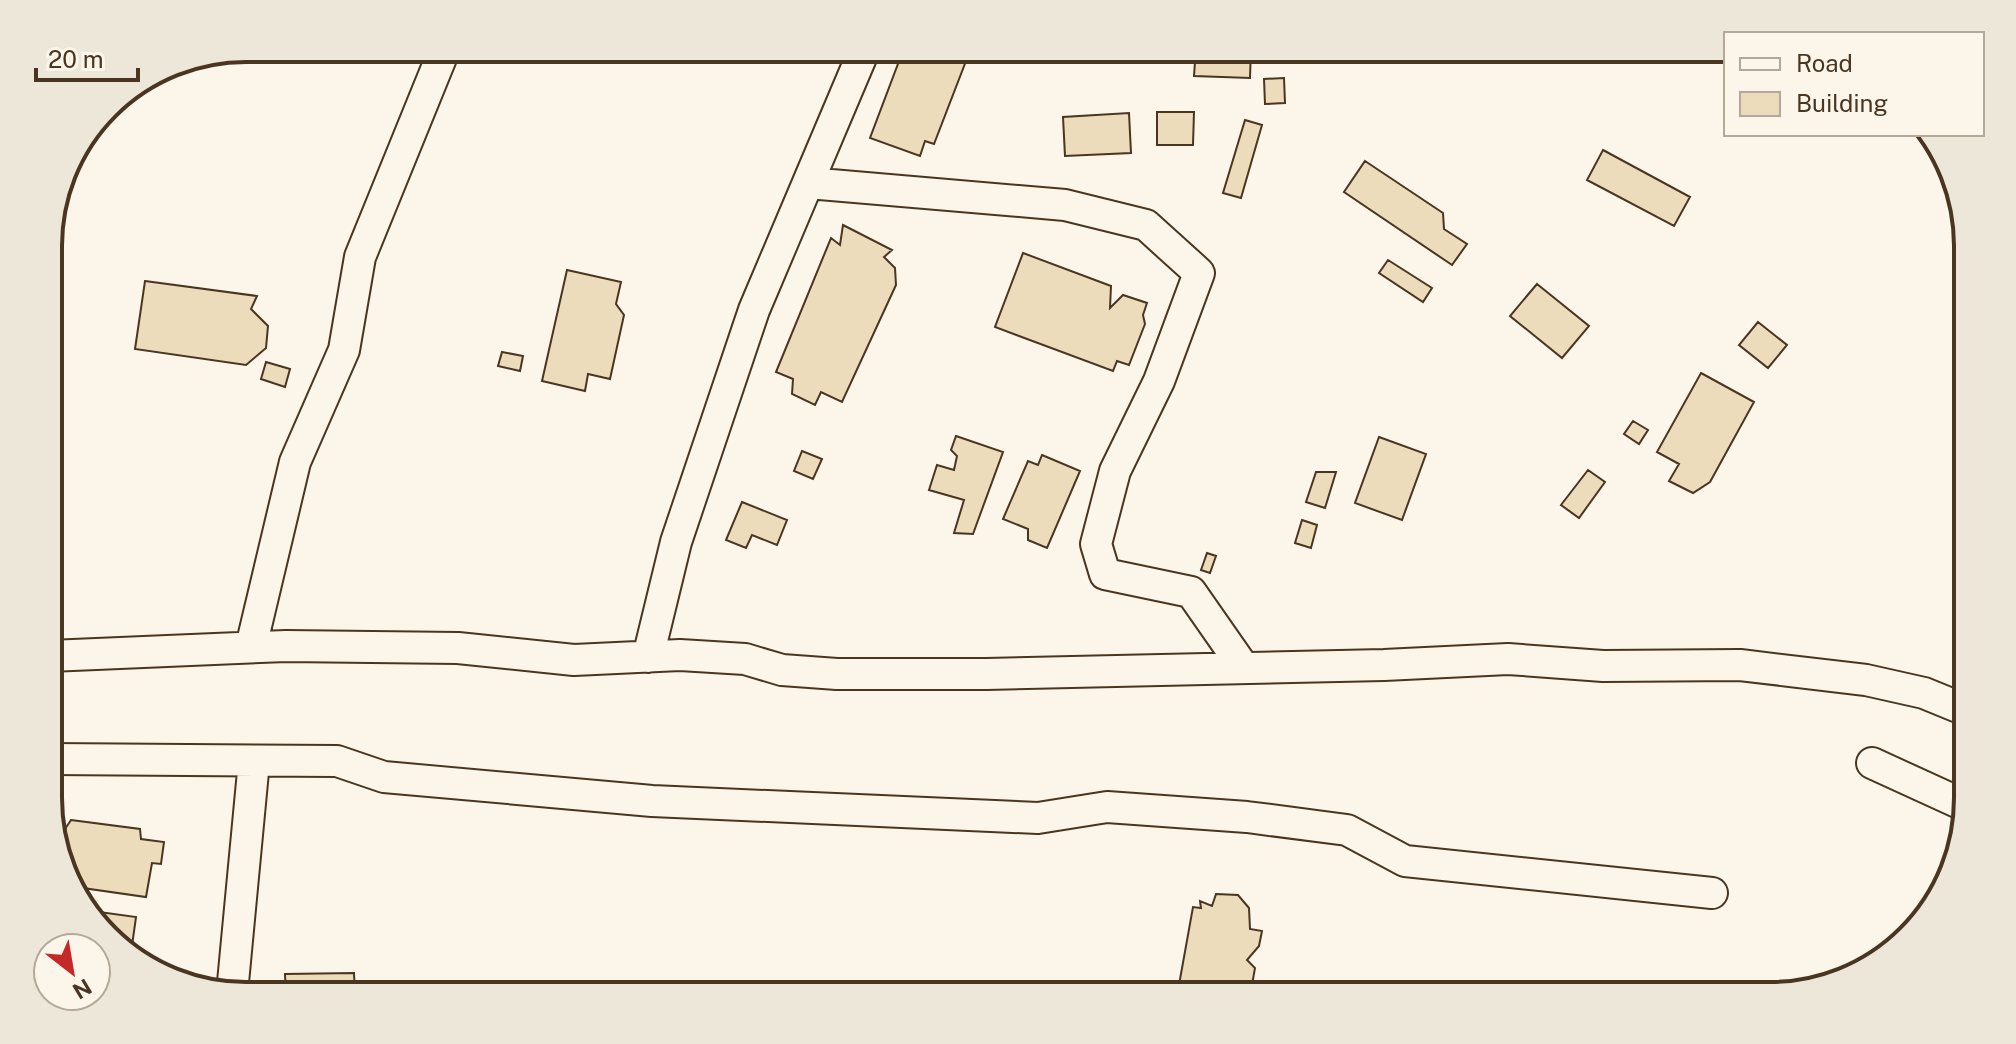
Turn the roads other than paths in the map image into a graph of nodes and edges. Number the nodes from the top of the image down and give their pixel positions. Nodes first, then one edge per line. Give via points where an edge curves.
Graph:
1 (439, 62) edge
2 (859, 62) edge
3 (808, 183) junction
4 (251, 647) junction
5 (62, 655) edge
6 (648, 657) junction
7 (1244, 668) junction
8 (1954, 705) edge
9 (62, 759) edge
10 (254, 761) junction
11 (1872, 763) dead end
12 (1954, 800) edge
13 (1712, 893) dead end
14 (233, 981) edge

1 - 4 street via 360,257 344,350 295,462
2 - 3 street
3 - 6 street via 754,310 676,542
3 - 7 street via 1065,205 1146,225 1199,273 1159,381 1115,471 1096,544 1105,574 1191,592
4 - 5 street
4 - 6 street via 458,648 574,660
6 - 7 street via 745,659 782,670 837,674
7 - 8 street via 1425,660 1603,666 1701,662 1866,680
9 - 10 street
10 - 13 street via 337,761 384,777 652,801 1038,818 1107,807 1247,817 1347,830 1405,861
10 - 14 street
11 - 12 street

